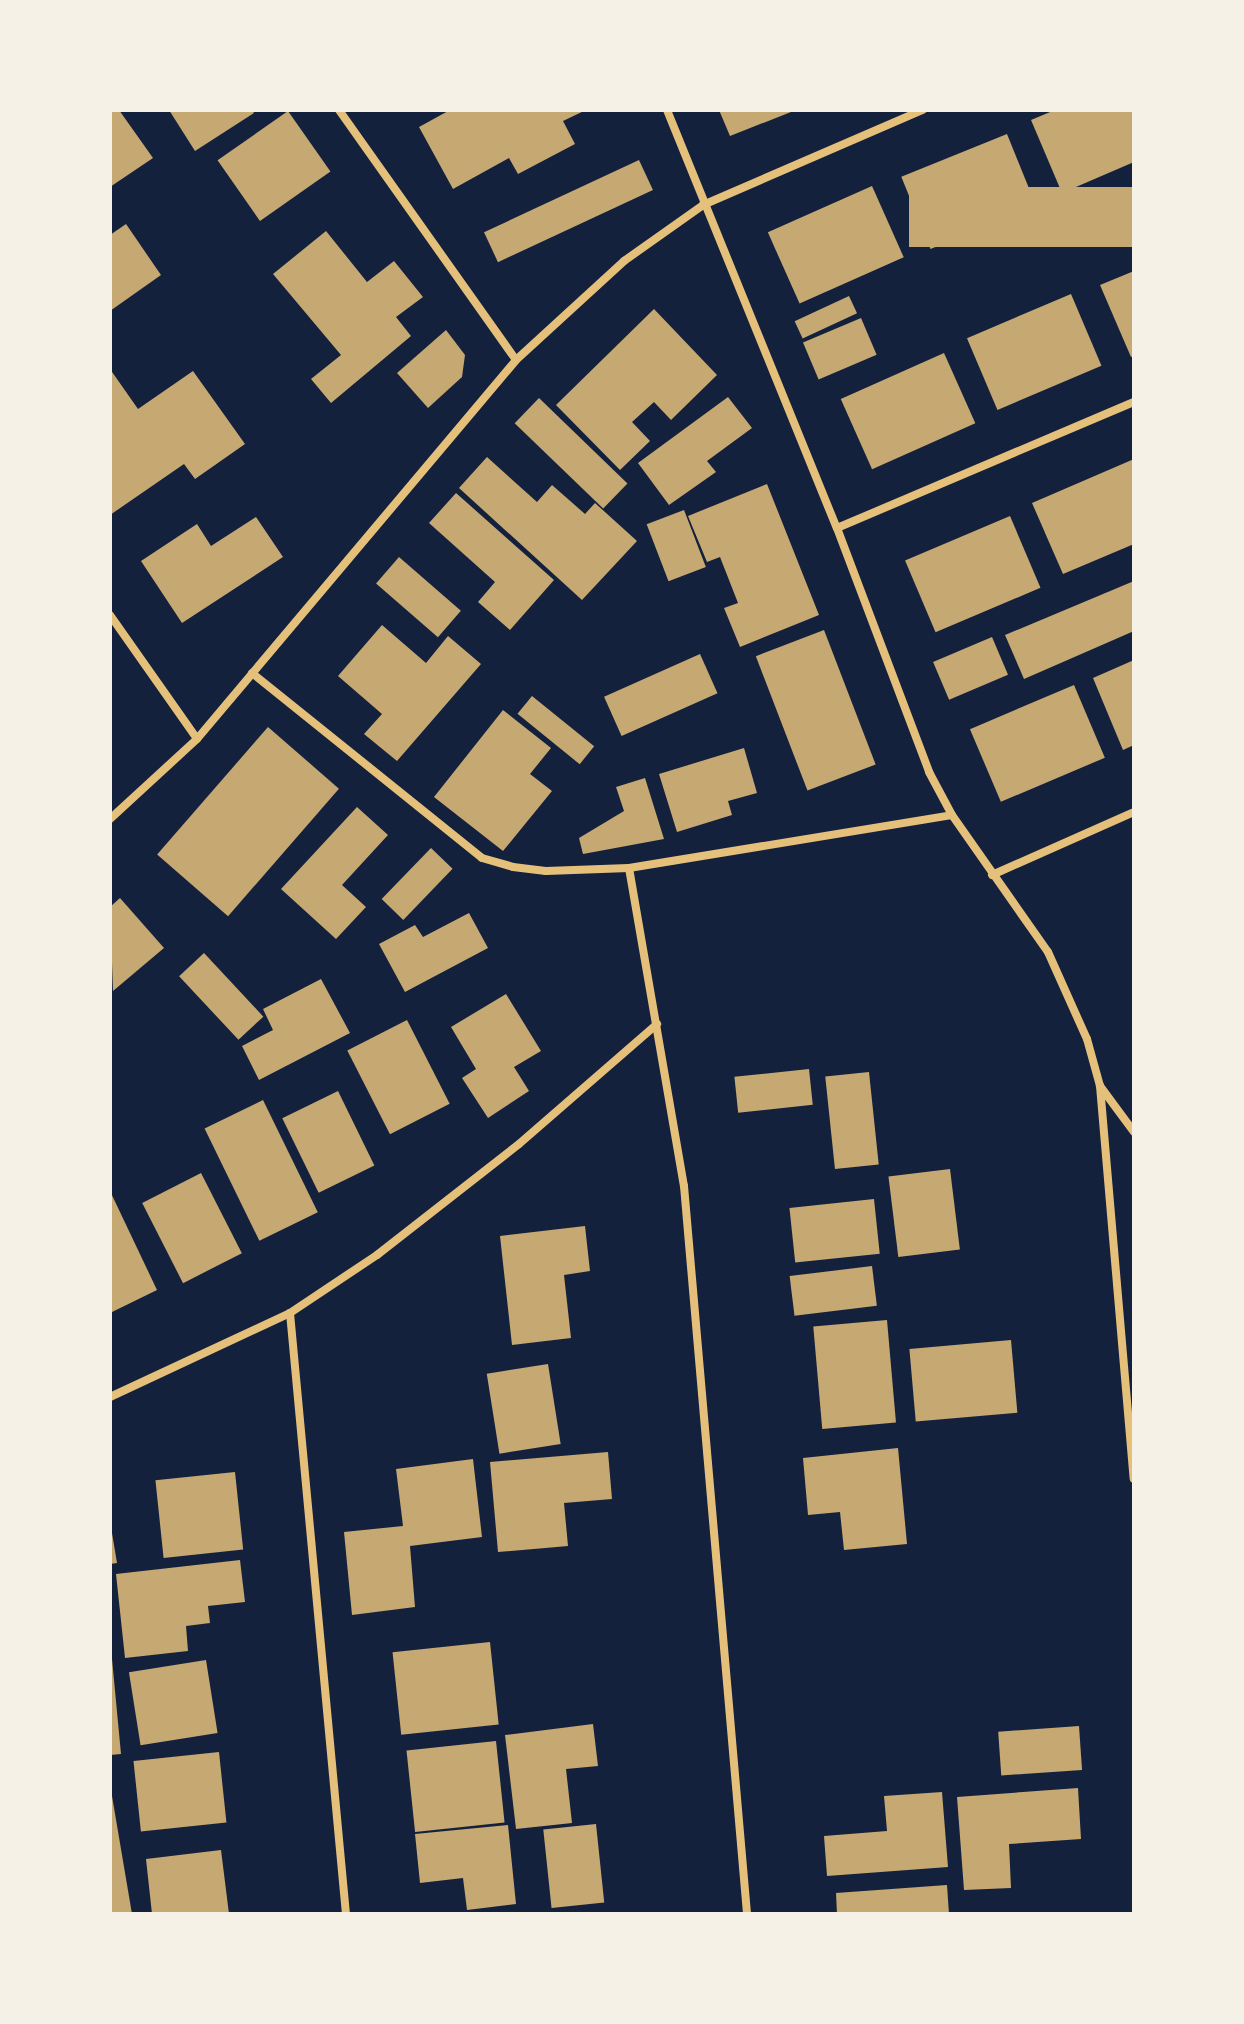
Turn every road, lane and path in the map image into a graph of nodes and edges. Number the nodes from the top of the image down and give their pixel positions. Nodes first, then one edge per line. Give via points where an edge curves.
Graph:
1 (339, 110) edge
2 (667, 110) edge
3 (923, 110) edge
4 (703, 205) junction
5 (516, 360) junction
6 (1134, 402) edge
7 (837, 528) junction
8 (110, 615) edge
9 (252, 673) junction
10 (197, 739) junction
11 (1134, 812) edge
12 (952, 815) junction
13 (110, 819) edge
14 (629, 868) junction
15 (992, 875) junction
16 (657, 1024) junction
17 (1100, 1086) junction
18 (1134, 1132) edge
19 (290, 1313) junction
20 (110, 1397) edge
21 (1134, 1479) edge
22 (346, 1914) edge
23 (747, 1914) edge

1 - 5 street
2 - 4 street
3 - 4 street
4 - 5 street via 624,261
4 - 7 street
5 - 9 street
6 - 7 street
7 - 12 street via 929,772
8 - 10 street
9 - 10 street
9 - 14 street via 482,858 546,871
10 - 13 street
11 - 15 street
12 - 14 street
12 - 15 street
14 - 16 street
15 - 17 street via 1048,952 1071,994
16 - 19 street via 519,1144 377,1255
16 - 23 street via 684,1186
17 - 18 street
17 - 21 street
19 - 20 street
19 - 22 street

